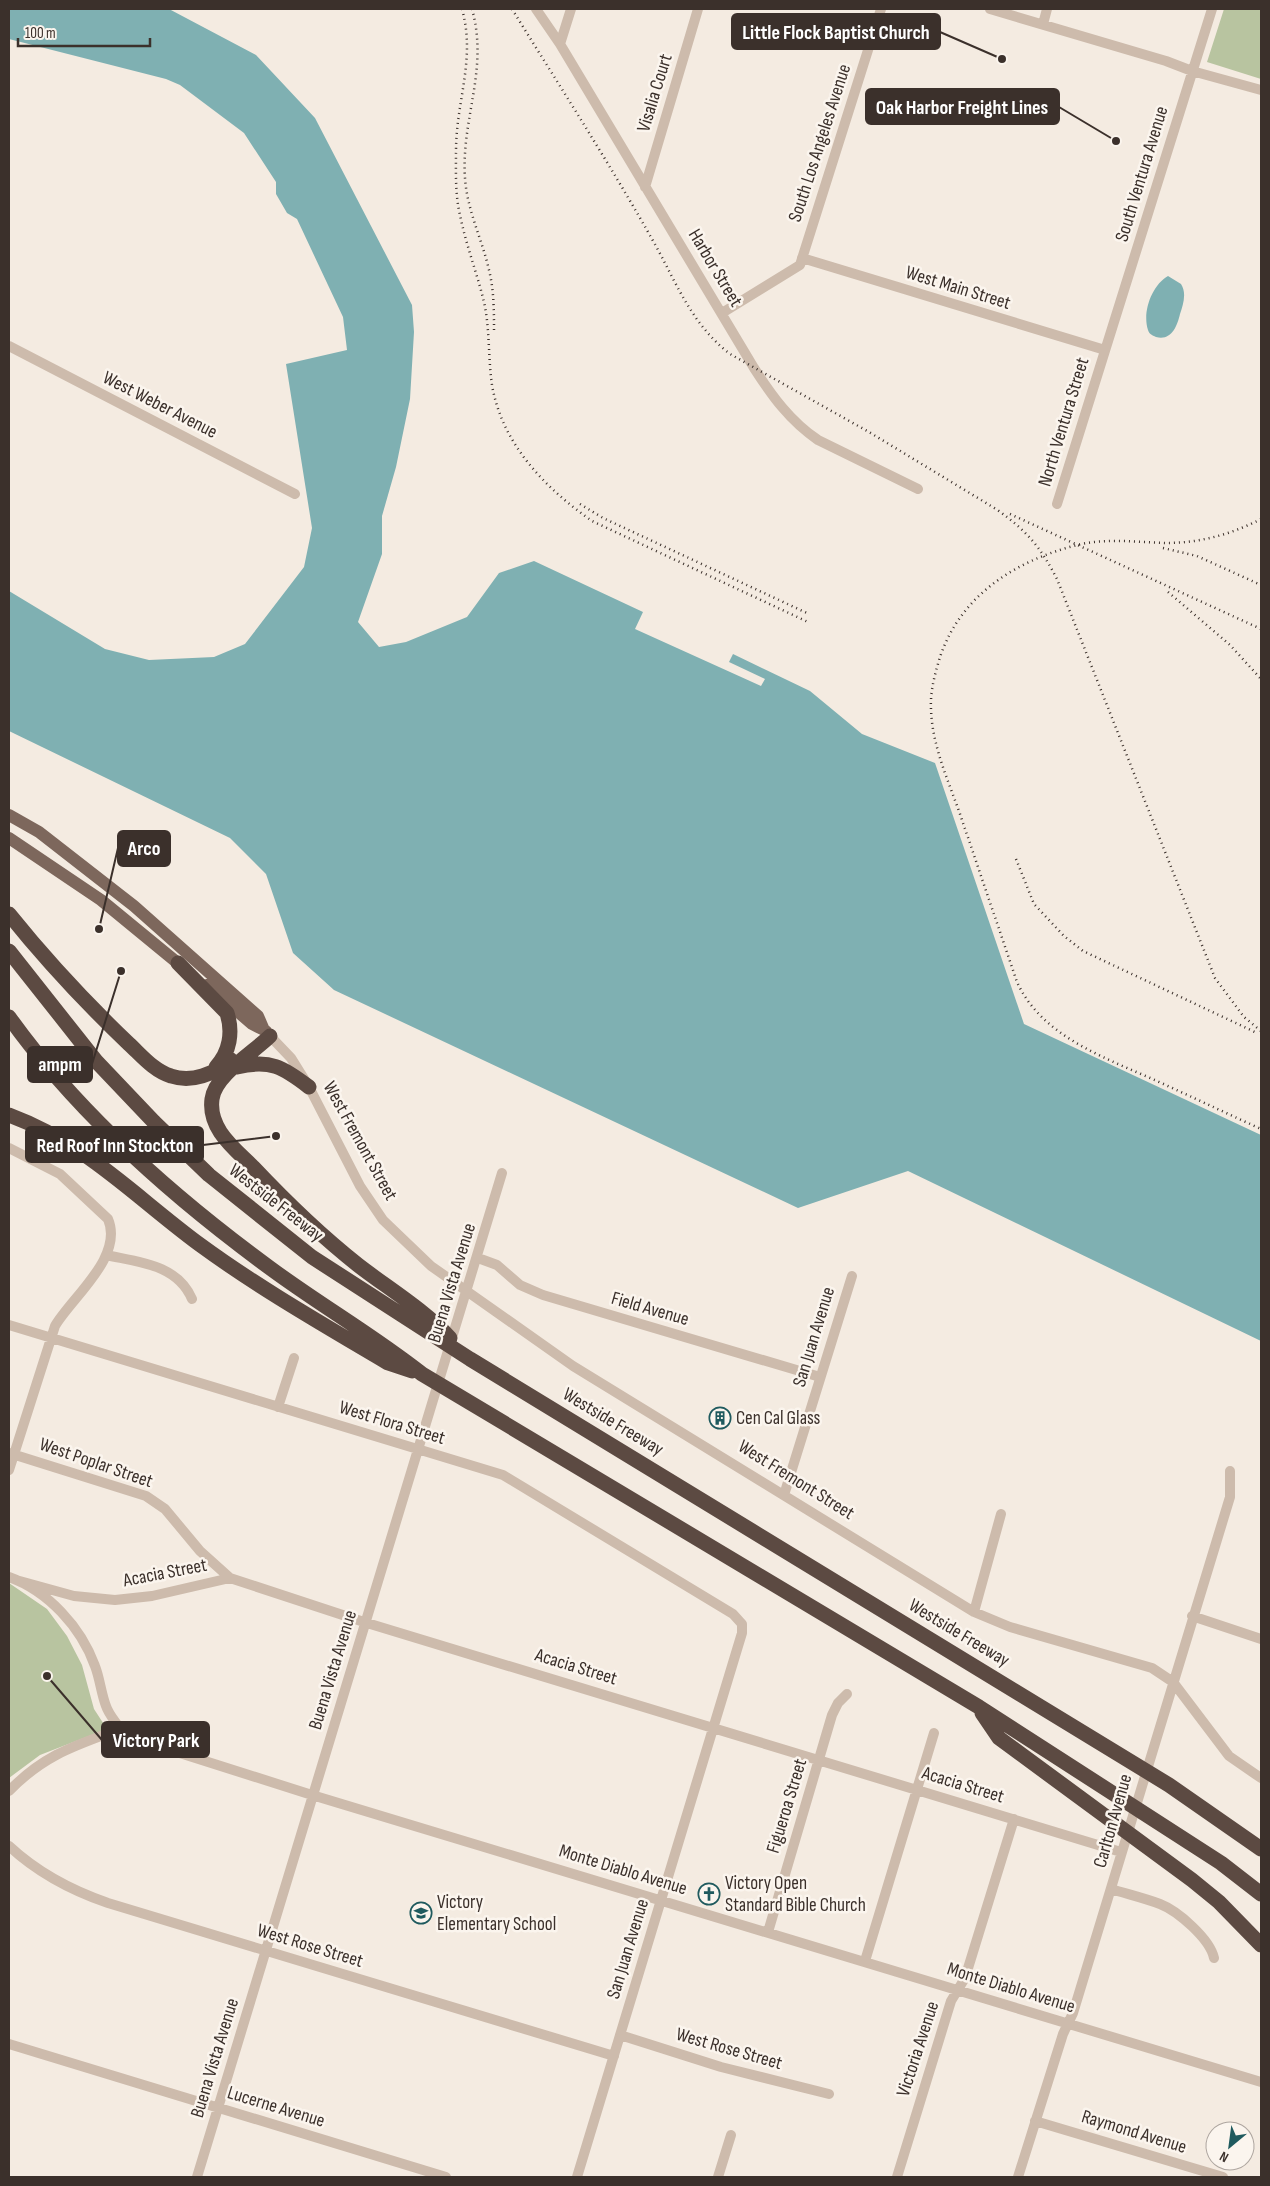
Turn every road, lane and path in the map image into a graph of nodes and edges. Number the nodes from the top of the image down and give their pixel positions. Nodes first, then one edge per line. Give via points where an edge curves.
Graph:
1 (536, 9) edge
2 (570, 9) edge
3 (698, 9) edge
4 (881, 9) edge
5 (990, 9) edge
6 (1047, 9) edge
7 (1212, 9) edge
8 (1043, 24) junction
9 (560, 44) junction
10 (1192, 71) junction
11 (1261, 90) edge
12 (645, 187) junction
13 (802, 258) junction
14 (722, 313) junction
15 (9, 346) edge
16 (1105, 350) junction
17 (918, 489) dead end
18 (295, 494) dead end
19 (1058, 504) dead end
20 (9, 816) edge
21 (9, 838) edge
22 (9, 914) edge
23 (150, 940) junction
24 (173, 941) junction
25 (9, 951) edge
26 (178, 963) junction
27 (9, 1017) edge
28 (267, 1033) junction
29 (236, 1067) junction
30 (210, 1074) junction
31 (309, 1087) junction
32 (9, 1115) edge
33 (9, 1148) edge
34 (502, 1174) dead end
35 (106, 1255) junction
36 (478, 1258) junction
37 (852, 1276) dead end
38 (468, 1291) junction
39 (192, 1299) dead end
40 (9, 1325) edge
41 (434, 1329) junction
42 (50, 1338) junction
43 (294, 1358) dead end
44 (422, 1374) junction
45 (820, 1378) junction
46 (278, 1407) junction
47 (420, 1450) junction
48 (11, 1454) edge
49 (9, 1470) edge
50 (1230, 1471) dead end
51 (784, 1495) junction
52 (1001, 1514) dead end
53 (12, 1578) edge
54 (230, 1578) junction
55 (974, 1612) junction
56 (1192, 1616) junction
57 (738, 1617) joint
58 (367, 1623) junction
59 (1261, 1638) edge
60 (1173, 1682) junction
61 (847, 1694) dead end
62 (979, 1707) junction
63 (713, 1727) junction
64 (120, 1729) junction
65 (934, 1733) dead end
66 (820, 1760) junction
67 (1261, 1778) edge
68 (917, 1789) junction
69 (9, 1791) edge
70 (312, 1795) junction
71 (1014, 1818) junction
72 (1258, 1845) edge
73 (9, 1846) edge
74 (1121, 1852) junction
75 (1111, 1889) junction
76 (1261, 1894) edge
77 (662, 1900) junction
78 (768, 1932) junction
79 (1261, 1945) edge
80 (265, 1951) junction
81 (1214, 1958) dead end
82 (865, 1961) junction
83 (958, 1990) junction
84 (1068, 2023) junction
85 (620, 2036) junction
86 (9, 2044) edge
87 (614, 2056) junction
88 (1261, 2082) edge
89 (829, 2094) dead end
90 (218, 2107) junction
91 (1035, 2121) junction
92 (731, 2135) dead end
93 (197, 2177) edge
94 (446, 2177) edge
95 (577, 2177) edge
96 (718, 2177) edge
97 (897, 2177) edge
98 (1018, 2177) edge
99 (1224, 2177) edge

1 - 9 street, Harbor Street
2 - 9 street
3 - 12 street, Visalia Court
4 - 13 street, South Los Angeles Avenue
5 - 8 street
6 - 8 street
7 - 10 street, South Ventura Avenue
8 - 10 street
9 - 12 street, Harbor Street
10 - 11 street
10 - 16 street, South Ventura Avenue
12 - 14 street, Harbor Street
13 - 14 street via 800,265
13 - 16 street, West Main Street
14 - 17 street, Harbor Street via 770,393 806,432 833,449
15 - 18 street, West Weber Avenue
16 - 19 street, North Ventura Street
20 - 24 main road, West Fremont Street via 45,837 134,906
21 - 23 main road, West Fremont Street via 101,900
22 - 30 highway via 97,1014 153,1066 162,1073 179,1078
23 - 24 main road
23 - 26 main road, West Fremont Street
24 - 28 main road, West Fremont Street via 258,1016
25 - 41 highway, Westside Freeway via 96,1061 209,1175 312,1257
26 - 28 main road, West Fremont Street
26 - 30 highway via 227,1012 230,1023 226,1053
27 - 44 highway via 72,1096 167,1186 270,1268
28 - 29 highway
28 - 30 highway
28 - 31 street, West Fremont Street via 290,1058
29 - 31 highway via 253,1063 271,1064 287,1070
29 - 41 highway via 226,1074 212,1097 214,1119 222,1135 318,1232
31 - 38 street, West Fremont Street via 360,1186 384,1220 431,1266
32 - 44 highway via 58,1137 90,1156 200,1245 282,1300 388,1363
33 - 35 street via 60,1174 108,1219 110,1234
34 - 36 street, Buena Vista Avenue
35 - 39 street via 162,1267 182,1284
35 - 42 street via 102,1268 65,1309
36 - 38 street, Buena Vista Avenue
36 - 45 street, Field Avenue via 497,1265 520,1285 543,1295
37 - 45 street, San Juan Avenue
38 - 47 street, Buena Vista Avenue
38 - 51 street, West Fremont Street via 573,1366
40 - 42 street, West Flora Street
41 - 72 highway, Westside Freeway via 468,1357 1169,1785
42 - 46 street, West Flora Street
42 - 48 street
43 - 46 street
44 - 62 highway
45 - 51 street, San Juan Avenue
46 - 47 street, West Flora Street
47 - 57 street, West Flora Street via 513,1480
47 - 58 street, Buena Vista Avenue
48 - 49 street
48 - 54 street, West Poplar Street via 146,1496 165,1509 200,1551
50 - 56 street, Carlton Avenue via 1230,1497
51 - 55 street, West Fremont Street
52 - 55 street
53 - 54 street, Acacia Street via 74,1596 115,1600 152,1596
53 - 64 street via 42,1595 75,1629 95,1665 107,1709
54 - 58 street, Acacia Street
55 - 60 street, West Fremont Street via 1010,1627 1152,1668
56 - 59 street
56 - 60 street, Carlton Avenue
57 - 63 street, San Juan Avenue via 742,1633
58 - 63 street, Acacia Street
58 - 70 street, Buena Vista Avenue
60 - 67 street, West Fremont Street via 1229,1756
60 - 74 street, Carlton Avenue
61 - 66 street, Figueroa Street via 832,1715
62 - 76 highway via 1222,1864
62 - 79 highway via 999,1738 1219,1902
63 - 66 street, Acacia Street
63 - 77 street, San Juan Avenue
64 - 69 street via 53,1755 34,1767
64 - 70 street, Monte Diablo Avenue via 164,1748
65 - 68 street
66 - 68 street, Acacia Street
66 - 78 street, Figueroa Street
68 - 71 street, Acacia Street
68 - 82 street
70 - 77 street, Monte Diablo Avenue
70 - 80 street, Buena Vista Avenue
71 - 74 street, Acacia Street
71 - 83 street, Victoria Avenue via 965,1978
73 - 80 street, West Rose Street via 35,1868 76,1892
74 - 75 street, Carlton Avenue
75 - 81 street via 1168,1908 1202,1936
75 - 84 street, Carlton Avenue
77 - 78 street, Monte Diablo Avenue
77 - 85 street, San Juan Avenue
78 - 82 street, Monte Diablo Avenue
80 - 87 street, West Rose Street
80 - 90 street, Buena Vista Avenue
82 - 83 street, Monte Diablo Avenue
83 - 84 street, Monte Diablo Avenue
83 - 97 street, Victoria Avenue via 951,2001
84 - 88 street, Monte Diablo Avenue
84 - 91 street, Carlton Avenue
85 - 87 street, San Juan Avenue
85 - 89 street, West Rose Street via 721,2067
86 - 90 street, Lucerne Avenue
87 - 95 street, San Juan Avenue
90 - 93 street, Buena Vista Avenue
90 - 94 street, Lucerne Avenue
91 - 98 street, Carlton Avenue
91 - 99 street, Raymond Avenue
92 - 96 street

